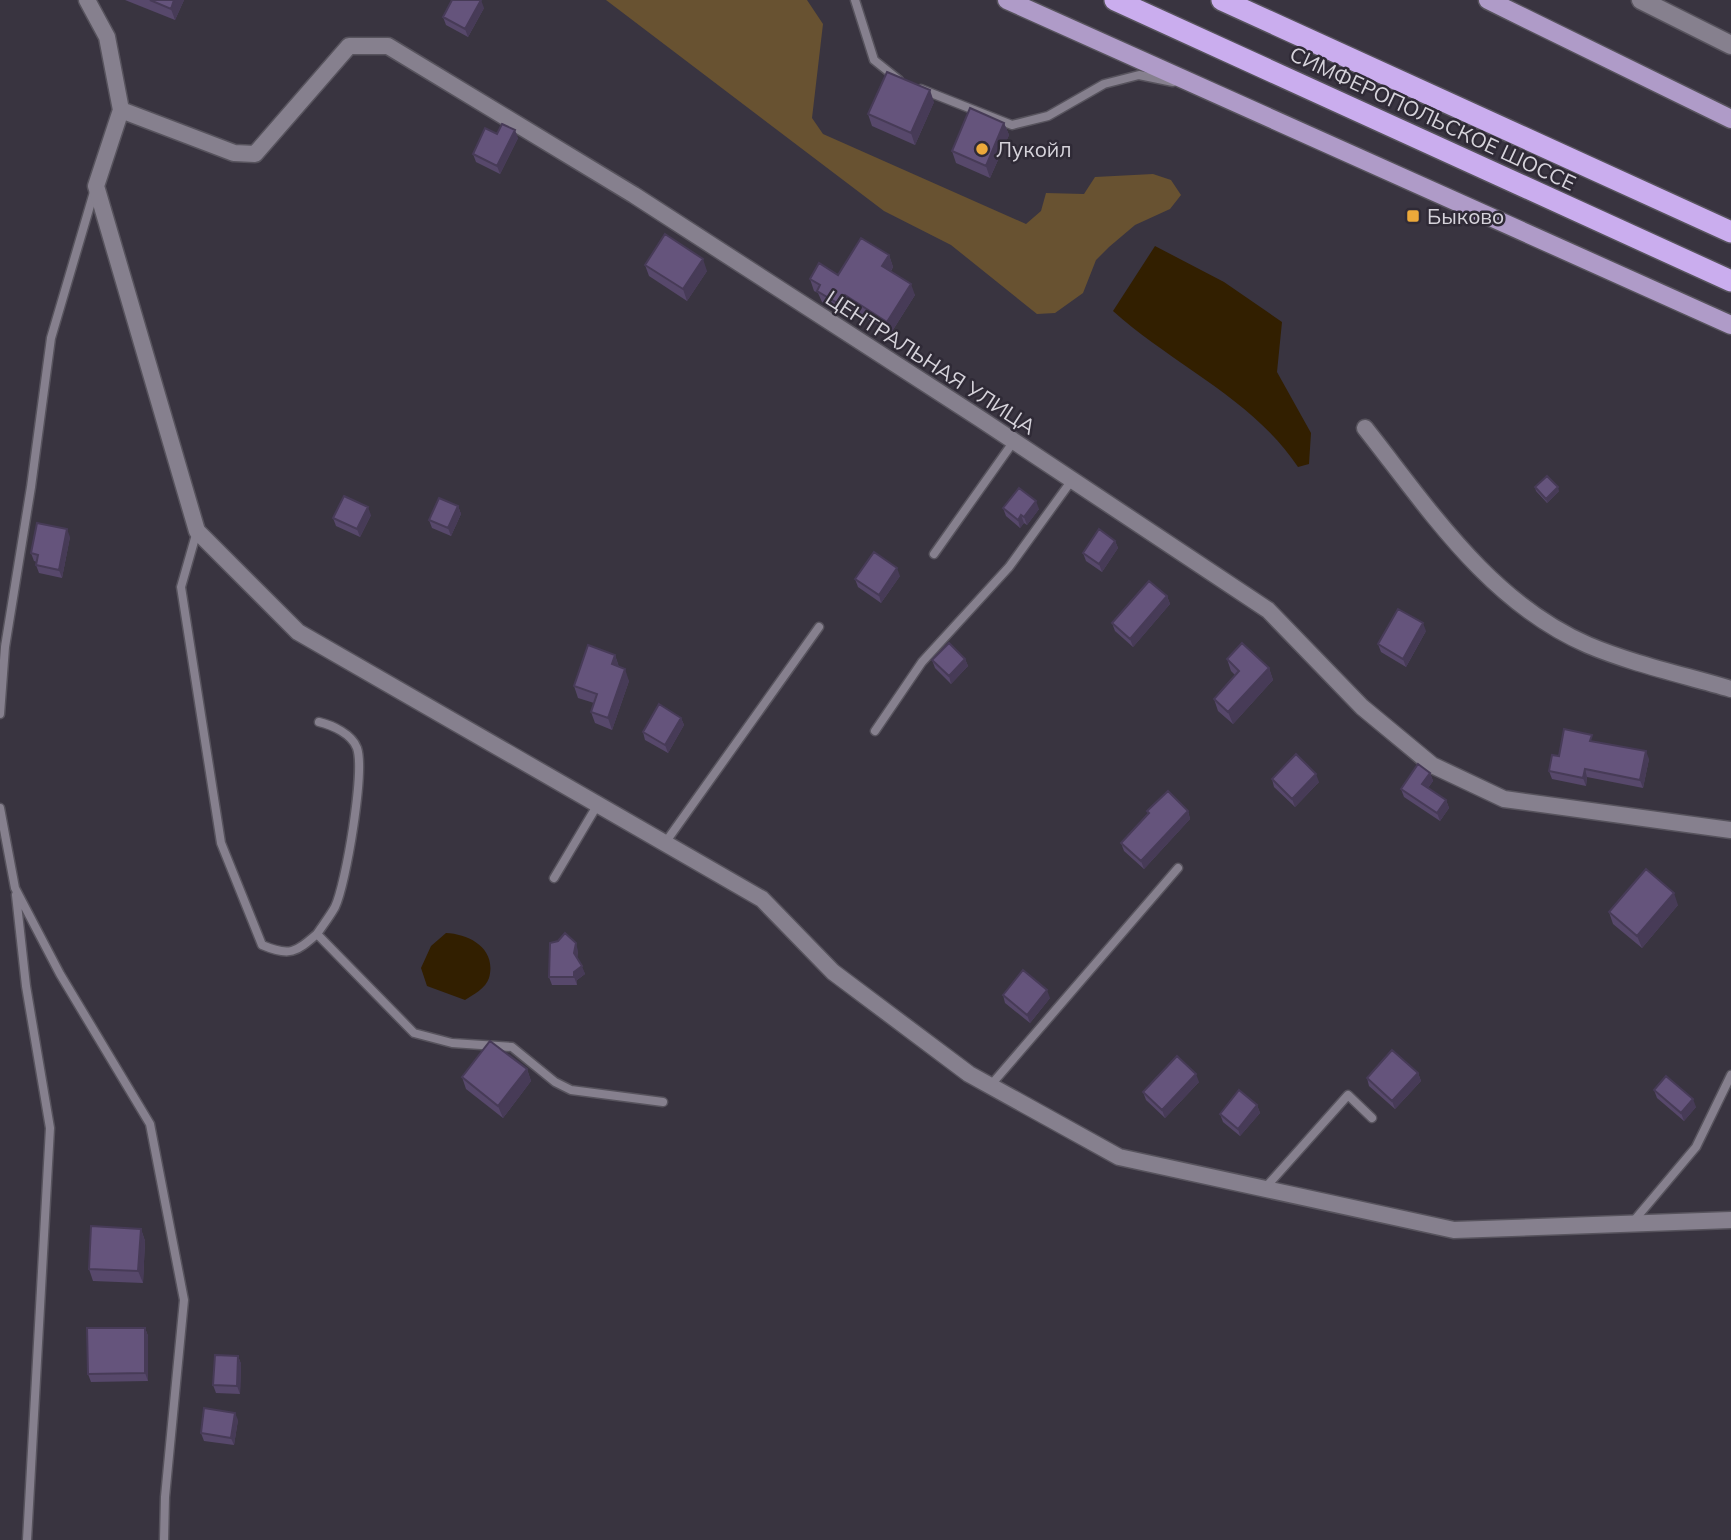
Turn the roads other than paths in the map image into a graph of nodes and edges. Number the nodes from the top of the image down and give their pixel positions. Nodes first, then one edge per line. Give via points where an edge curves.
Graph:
1 (87, 0) edge
2 (855, 0) edge
3 (1007, 0) edge
4 (1115, 0) edge
5 (1222, 0) edge
6 (1488, 0) edge
7 (1641, 0) edge
8 (1731, 45) edge
9 (1195, 86) junction
10 (121, 110) junction
11 (1731, 119) edge
12 (96, 186) junction
13 (1731, 232) edge
14 (1731, 281) edge
15 (1731, 325) edge
16 (1365, 428) dead end
17 (1014, 441) junction
18 (1072, 480) junction
19 (197, 531) junction
20 (934, 554) dead end
21 (819, 627) dead end
22 (1731, 689) edge
23 (0, 714) edge
24 (319, 722) dead end
25 (875, 731) dead end
26 (598, 804) junction
27 (0, 808) edge
28 (1731, 830) edge
29 (665, 843) junction
30 (1178, 869) dead end
31 (554, 878) dead end
32 (15, 888) junction
33 (317, 934) junction
34 (1731, 1076) edge
35 (990, 1086) junction
36 (663, 1102) dead end
37 (1372, 1118) dead end
38 (1264, 1189) junction
39 (1731, 1220) edge
40 (1631, 1224) junction
41 (27, 1540) edge
42 (164, 1540) edge

1 - 10 street via 107,37
2 - 9 lane via 874,60 900,80 1012,125 1048,116 1104,84 1139,75
3 - 9 main road
4 - 14 highway, СИМФЕРОПОЛЬСКОЕ ШОССЕ
5 - 13 highway, СИМФЕРОПОЛЬСКОЕ ШОССЕ
6 - 11 main road
7 - 8 street
9 - 15 main road
10 - 12 street
10 - 17 street, ЦЕНТРАЛЬНАЯ УЛИЦА via 234,153 255,154 349,46 388,46 634,195
12 - 19 street
12 - 23 lane via 51,338 5,647
16 - 22 street via 1461,550 1512,600 1588,645
17 - 18 street, ЦЕНТРАЛЬНАЯ УЛИЦА
17 - 20 lane
18 - 25 lane via 1009,567 922,662
18 - 28 street, ЦЕНТРАЛЬНАЯ УЛИЦА via 1268,610 1362,707 1432,765 1504,799
19 - 26 street via 298,632
19 - 33 lane via 181,587 221,843 262,945 279,952 298,951
21 - 29 lane
24 - 33 lane via 335,726 356,746 360,767 344,876 335,906
26 - 29 street
26 - 31 lane
27 - 32 lane
29 - 35 street via 762,899 832,972
30 - 35 lane
32 - 41 lane via 50,1128
32 - 42 lane via 60,974 150,1124 184,1300
33 - 36 lane via 414,1033 452,1042 512,1047 571,1090
34 - 40 lane via 1696,1147
35 - 38 street via 1119,1157
37 - 38 lane via 1348,1095
38 - 40 street via 1454,1230
39 - 40 street

